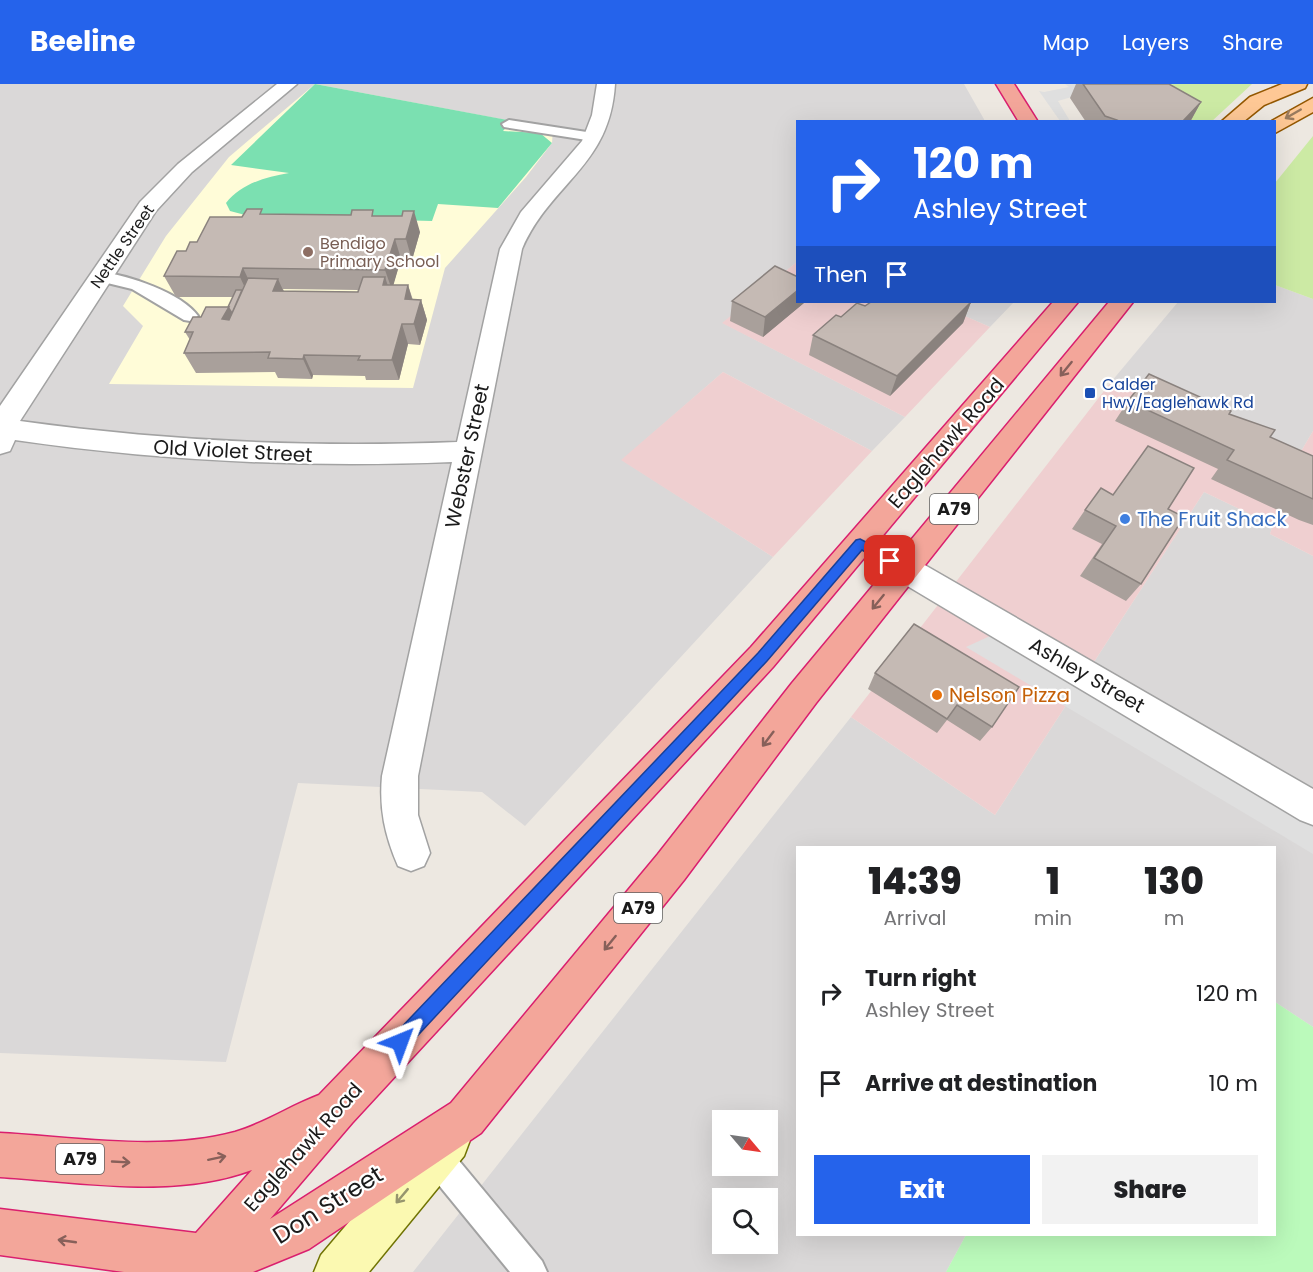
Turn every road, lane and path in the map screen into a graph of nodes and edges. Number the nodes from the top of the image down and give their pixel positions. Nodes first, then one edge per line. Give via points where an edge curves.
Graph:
1 (288, 84) edge
2 (606, 84) edge
3 (1005, 84) edge
4 (1298, 84) edge
5 (1313, 104) edge
6 (1028, 120) edge
7 (1233, 120) edge
8 (509, 124) dead end
9 (1276, 126) edge
10 (593, 137) junction
11 (101, 277) junction
12 (1120, 303) edge
13 (1054, 312) edge
14 (190, 316) dead end
15 (1, 433) edge
16 (468, 451) junction
17 (860, 544) junction
18 (905, 569) junction
19 (1313, 808) edge
20 (411, 853) dead end
21 (337, 1108) junction
22 (466, 1118) junction
23 (0, 1155) edge
24 (435, 1156) junction
25 (0, 1232) edge
26 (199, 1265) edge
27 (338, 1272) edge
28 (531, 1272) edge

1 - 11 street, Nettle Street via 165,187
2 - 10 street, Webster Street via 600,125
3 - 6 highway
4 - 7 main road via 1257,101
5 -> 9 main road
8 - 10 lane
10 - 16 street, Webster Street via 514,240
11 - 14 lane via 137,284
11 - 15 street, Nettle Street via 8,415
12 -> 18 highway, A79
13 - 17 highway, Eaglehawk Road / A79
15 - 16 street, Old Violet Street via 245,453 330,456
16 - 20 street, Webster Street via 400,776 401,827
17 - 18 highway, Ashley Street
17 - 21 highway, Eaglehawk Road / A79 via 723,699
18 - 19 street, Ashley Street
18 -> 22 highway, A79 via 766,740 658,884
23 -> 21 highway, A79 via 159,1164 197,1162 279,1138
21 - 26 highway, Eaglehawk Road
22 - 24 main road
22 - 26 highway, Don Street / A79 via 293,1233
24 -> 27 main road
24 - 28 lane
26 -> 25 highway, Don Street / A79

